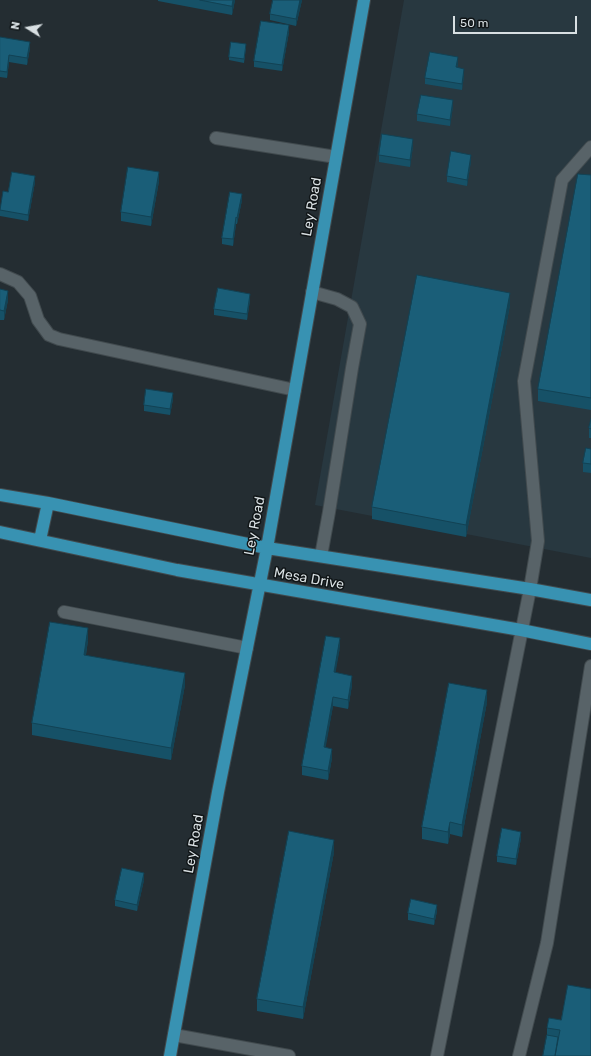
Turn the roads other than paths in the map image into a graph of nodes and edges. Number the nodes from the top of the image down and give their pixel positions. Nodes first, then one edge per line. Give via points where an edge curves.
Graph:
1 (364, 0) edge
2 (216, 138) dead end
3 (591, 147) edge
4 (336, 157) junction
5 (0, 274) edge
6 (312, 292) junction
7 (295, 390) junction
8 (0, 495) edge
9 (48, 503) junction
10 (0, 532) edge
11 (40, 540) junction
12 (267, 548) junction
13 (321, 556) junction
14 (259, 585) junction
15 (530, 589) junction
16 (591, 600) edge
17 (64, 612) dead end
18 (521, 630) junction
19 (591, 644) edge
20 (247, 648) junction
21 (591, 666) edge
22 (174, 1034) junction
23 (170, 1056) edge
24 (289, 1056) edge
25 (436, 1056) edge
26 (519, 1056) edge

1 - 4 main road, Ley Road
2 - 4 lane
3 - 15 lane via 562,180 524,381 538,541
4 - 6 main road, Ley Road
5 - 7 lane via 18,282 30,296 38,320 49,335 59,339
6 - 7 main road, Ley Road
6 - 13 lane via 337,299 352,308 360,324
7 - 12 main road, Ley Road
8 - 9 main road, Mesa Drive
9 - 11 main road
9 - 12 main road, Mesa Drive
10 - 11 main road, Mesa Drive
11 - 14 main road, Mesa Drive
12 - 13 main road, Mesa Drive
12 - 14 main road, Ley Road
13 - 15 main road, Mesa Drive
14 - 18 main road, Mesa Drive
14 - 20 main road, Ley Road
15 - 16 main road, Mesa Drive
15 - 18 lane
17 - 20 lane
18 - 19 main road, Mesa Drive
18 - 25 lane
20 - 22 main road, Ley Road
21 - 26 lane via 547,943
22 - 23 main road, Ley Road
22 - 24 lane

